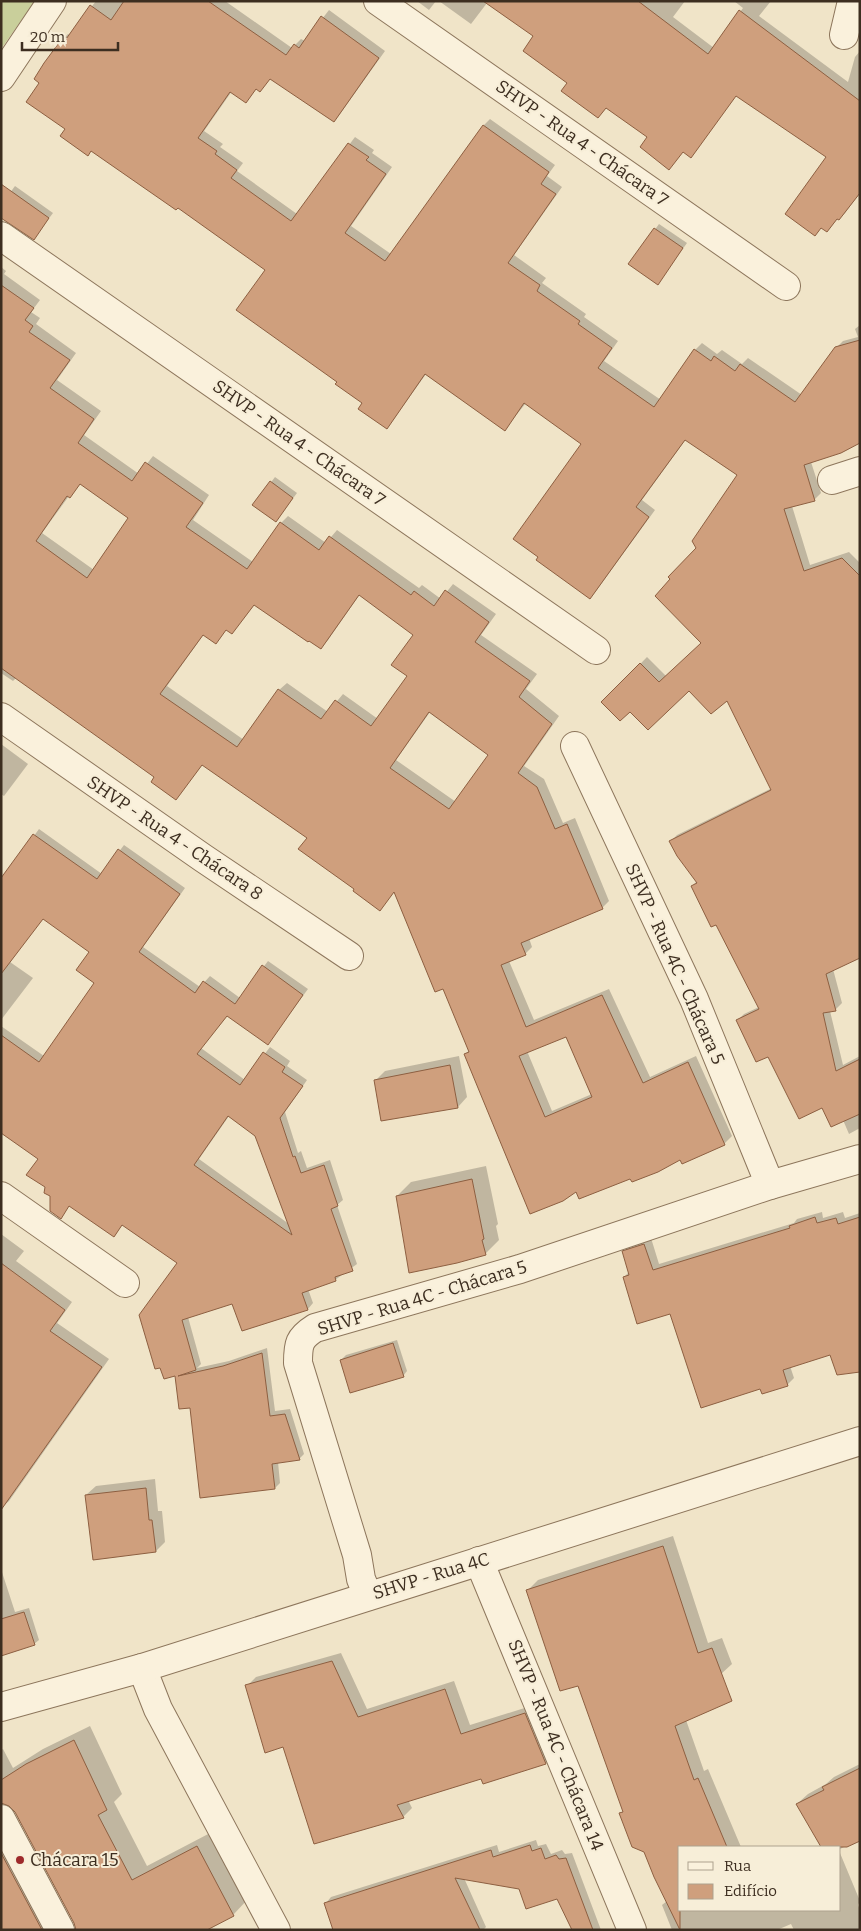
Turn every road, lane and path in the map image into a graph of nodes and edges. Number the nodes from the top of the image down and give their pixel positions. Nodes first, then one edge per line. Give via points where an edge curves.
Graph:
1 (52, 1) edge
2 (378, 1) edge
3 (852, 1) edge
4 (844, 35) dead end
5 (1, 77) edge
6 (1, 236) edge
7 (786, 286) dead end
8 (860, 471) edge
9 (832, 480) dead end
10 (596, 650) dead end
11 (1, 718) edge
12 (575, 746) dead end
13 (349, 956) dead end
14 (860, 1159) edge
15 (770, 1185) junction
16 (1, 1196) edge
17 (125, 1283) dead end
18 (860, 1441) edge
19 (479, 1561) junction
20 (368, 1596) junction
21 (142, 1668) junction
22 (1, 1707) edge
23 (1, 1819) edge
24 (60, 1930) edge
25 (276, 1930) edge
26 (632, 1930) edge

1 - 5 street
2 - 7 street, SHVP - Rua 4 - Chácara 7
3 - 4 street
6 - 10 street, SHVP - Rua 4 - Chácara 7
8 - 9 street
11 - 13 street, SHVP - Rua 4 - Chácara 8
12 - 15 street, SHVP - Rua 4C - Chácara 5 via 694,999
14 - 15 street, SHVP - Rua 4C - Chácara 5
15 - 20 street, SHVP - Rua 4C - Chácara 5 via 520,1269 316,1328 306,1334 298,1345 298,1363
16 - 17 street
18 - 19 street, SHVP - Rua 4C
19 - 20 street, SHVP - Rua 4C
19 - 26 street, SHVP - Rua 4C - Chácara 14
20 - 21 street, SHVP - Rua 4C
21 - 22 street, SHVP - Rua 4C
21 - 25 street via 158,1708
23 - 24 street

